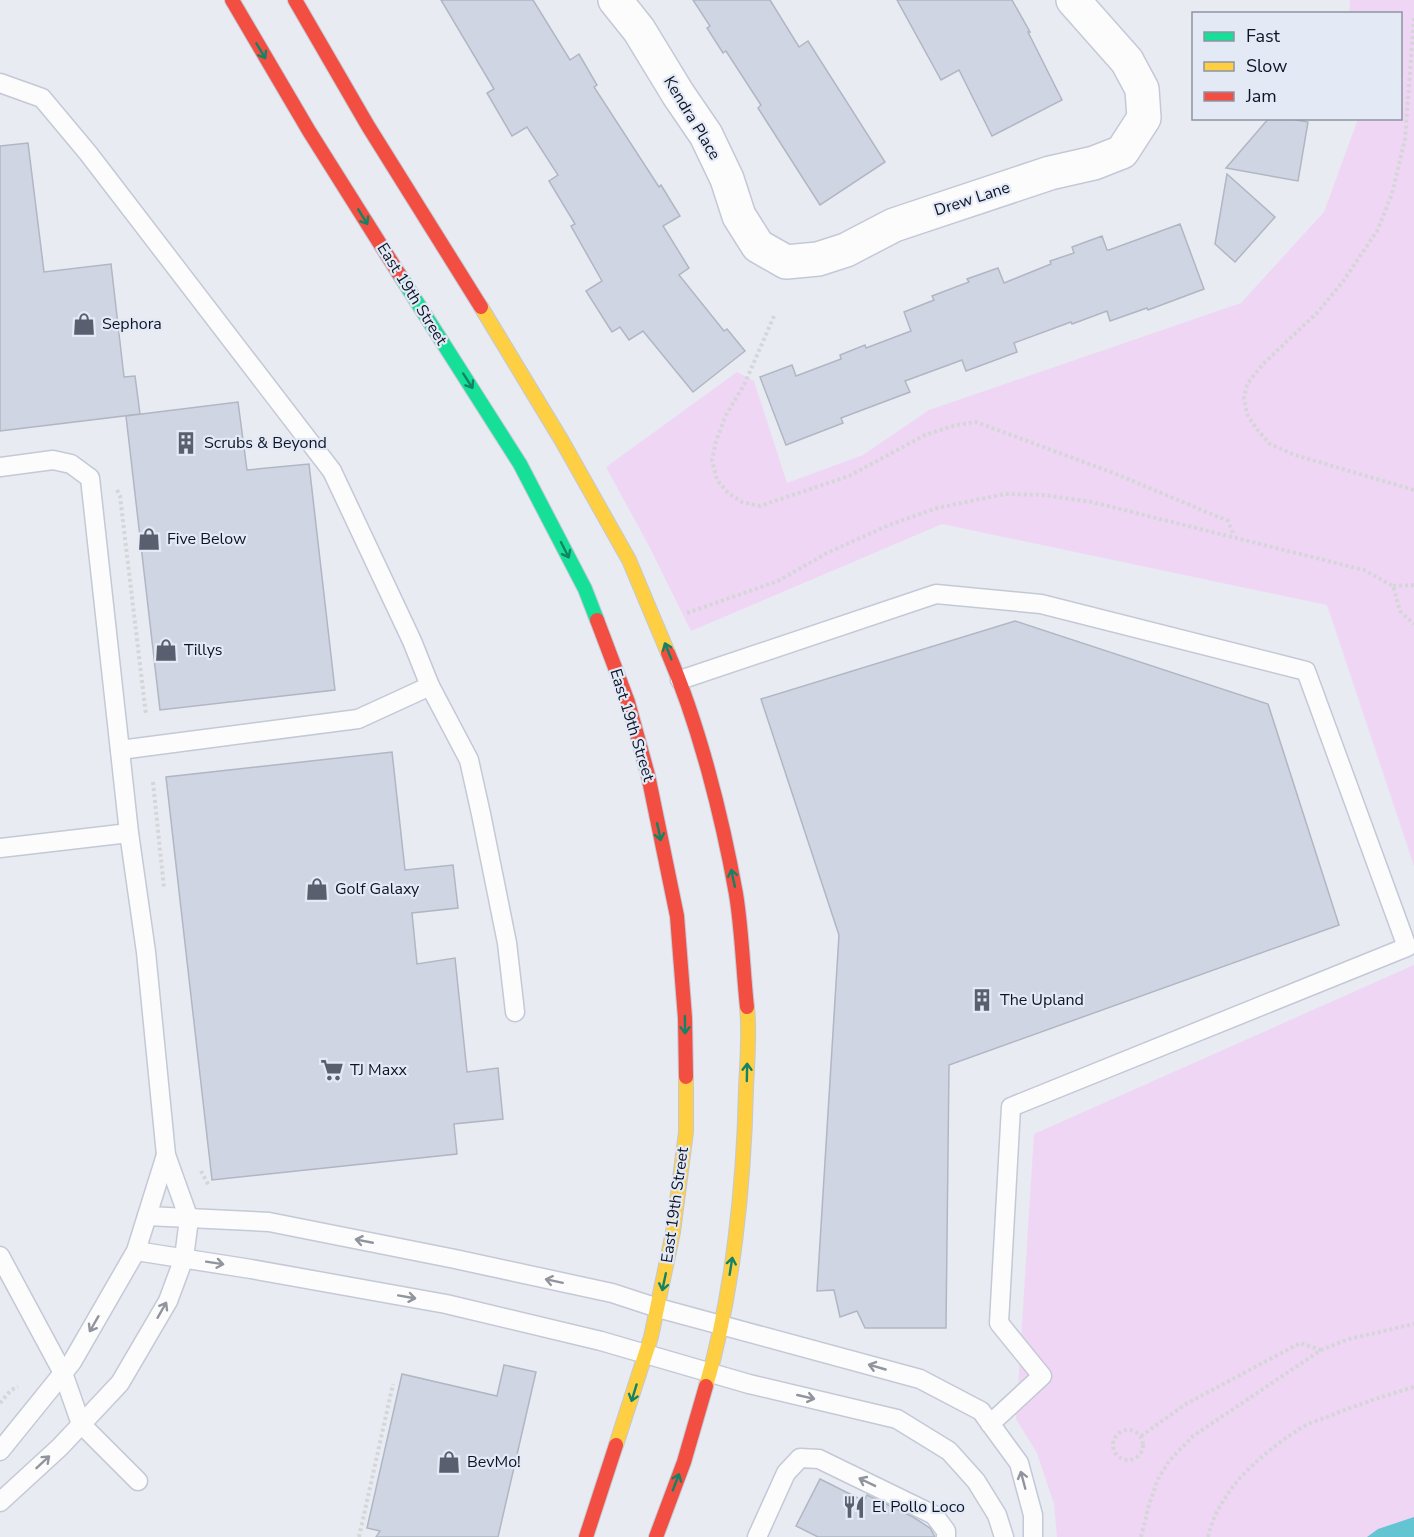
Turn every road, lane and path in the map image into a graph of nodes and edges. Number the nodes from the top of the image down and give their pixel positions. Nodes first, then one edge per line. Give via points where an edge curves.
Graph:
1 (232, 0) edge
2 (295, 0) edge
3 (615, 0) edge
4 (1073, 0) edge
5 (1414, 18) edge
6 (0, 83) edge
7 (786, 262) joint
8 (774, 316) dead end
9 (0, 467) edge
10 (1414, 490) edge
11 (1234, 537) junction
12 (1414, 585) edge
13 (1393, 586) junction
14 (687, 613) dead end
15 (1414, 624) edge
16 (680, 680) junction
17 (430, 686) junction
18 (120, 750) junction
19 (129, 833) junction
20 (0, 848) edge
21 (515, 1012) dead end
22 (166, 1155) junction
23 (147, 1216) junction
24 (189, 1218) junction
25 (136, 1251) junction
26 (0, 1256) edge
27 (184, 1258) junction
28 (658, 1308) junction
29 (1414, 1323) edge
30 (721, 1324) junction
31 (1321, 1350) junction
32 (645, 1354) junction
33 (712, 1372) junction
34 (63, 1373) junction
35 (393, 1384) dead end
36 (18, 1387) dead end
37 (1414, 1388) edge
38 (0, 1402) edge
39 (34, 1410) junction
40 (81, 1424) junction
41 (990, 1424) junction
42 (0, 1431) edge
43 (1141, 1436) junction
44 (0, 1451) edge
45 (138, 1481) dead end
46 (0, 1502) edge
47 (359, 1537) edge
48 (586, 1537) edge
49 (656, 1537) edge
50 (757, 1537) edge
51 (946, 1537) edge
52 (1004, 1537) edge
53 (1033, 1537) edge
54 (1141, 1537) edge
55 (1208, 1537) edge

1 -> 28 main road, East 19th Street via 309,130 520,464 585,589 628,702 648,775 677,916 685,1018 686,1132
16 -> 2 main road via 628,560 562,441
3 - 7 street, Kendra Place via 639,30 706,135 739,216 758,246
4 - 7 street, Drew Lane via 1127,61 1142,89 1144,118 1122,152 894,225 818,260
5 - 10 path via 1405,139 1392,194 1377,231 1318,312 1247,384 1244,398 1247,414 1270,444
6 - 17 lane via 42,98 332,471
8 - 11 path via 745,383 726,415 712,460 717,480 742,502 760,506 849,476 925,435 976,422 1228,521
9 - 18 lane via 53,460 71,464 90,478
11 - 13 path via 1364,570
11 - 14 path via 1092,502 1005,494 937,508 889,525 827,552 778,581
12 - 13 path
13 - 15 path via 1400,611
30 -> 16 main road via 734,1246 745,1134 748,1015 736,894 713,790
16 - 41 lane via 936,594 1041,604 1306,671 1407,947 1011,1107 999,1323 1042,1376
17 - 18 lane via 358,719
17 - 21 lane via 469,760 507,943
18 - 19 lane
19 - 20 lane
19 - 22 lane via 146,952
22 - 23 lane
22 - 24 lane
23 - 24 lane
23 - 25 lane
24 - 27 lane
28 -> 24 lane via 589,1288 269,1222
25 - 27 lane
25 -> 34 lane
26 - 34 lane
27 -> 32 lane via 446,1304
40 -> 27 lane via 120,1383 168,1301
28 - 30 lane
28 - 32 main road, East 19th Street
29 - 31 path
30 - 33 main road
41 -> 30 lane via 981,1411 920,1379
31 - 43 path via 1300,1343 1186,1404
31 - 54 path via 1193,1436 1158,1479
32 - 33 lane
32 -> 48 main road, East 19th Street
49 -> 33 main road
33 -> 52 lane via 897,1419 949,1451 976,1481 997,1515
34 - 39 lane
34 - 40 lane
35 - 47 path
36 - 38 path
37 - 55 path via 1363,1401 1303,1427 1240,1478 1222,1502
39 - 42 lane
39 - 44 lane
40 - 45 lane
46 -> 40 lane
53 -> 41 lane via 1033,1515 1019,1463
43 - 43 path via 1131,1430 1119,1432 1113,1442 1114,1453 1123,1461 1136,1460 1144,1449
51 -> 50 lane via 934,1515 819,1459 800,1458 786,1473

